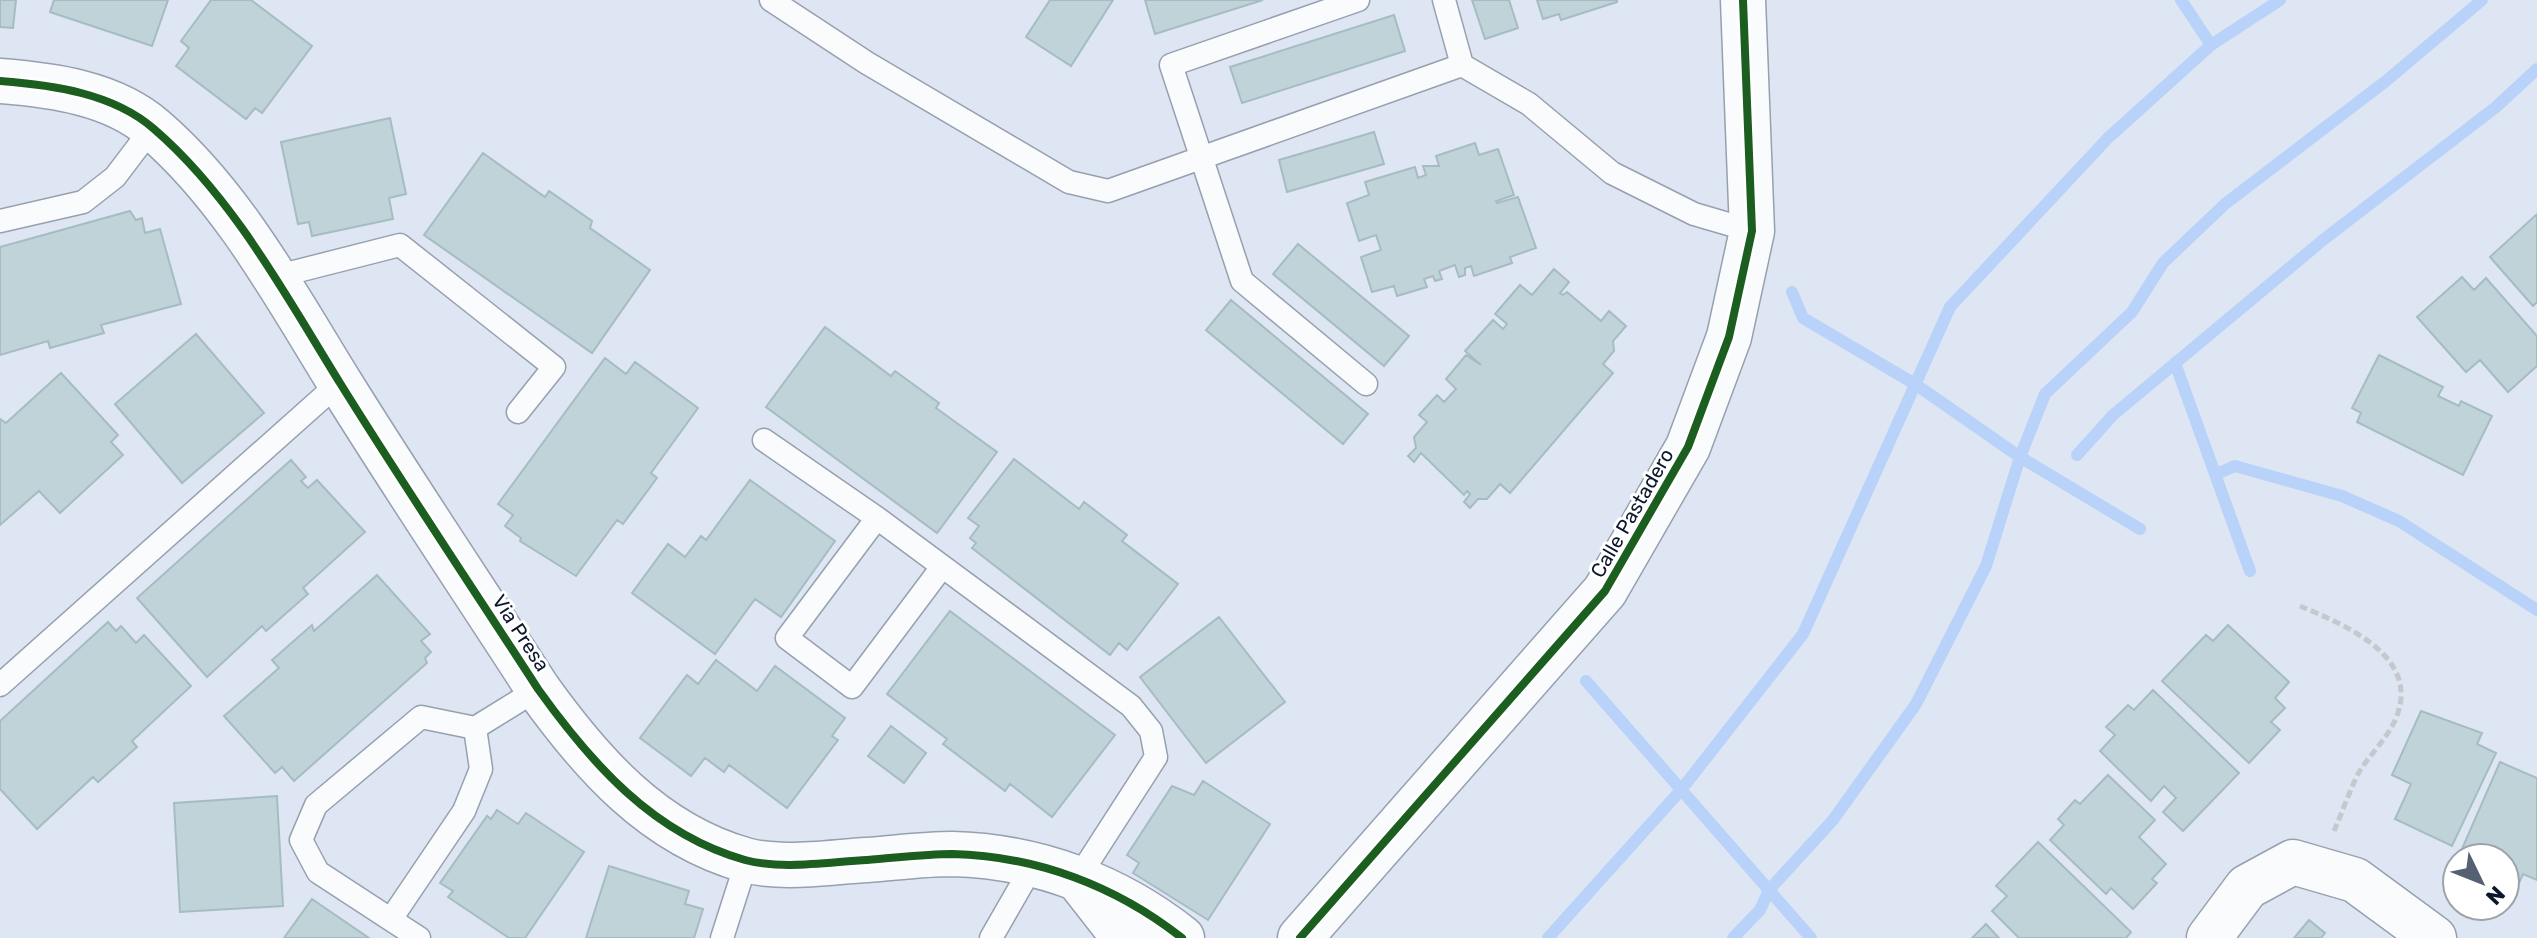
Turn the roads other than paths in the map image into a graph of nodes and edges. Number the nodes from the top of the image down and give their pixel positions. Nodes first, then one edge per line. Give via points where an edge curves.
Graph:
1 (771, 0) edge
2 (1358, 0) edge
3 (1444, 0) edge
4 (1743, 0) edge
5 (1462, 65) junction
6 (0, 81) edge
7 (153, 127) junction
8 (1202, 156) junction
9 (0, 221) edge
10 (1752, 231) junction
11 (274, 277) junction
12 (340, 382) junction
13 (1366, 384) dead end
14 (518, 412) dead end
15 (764, 440) dead end
16 (877, 518) junction
17 (942, 567) junction
18 (0, 685) edge
19 (538, 689) junction
20 (475, 728) junction
21 (747, 860) junction
22 (1034, 863) junction
23 (1078, 878) junction
24 (391, 919) junction
25 (419, 938) edge
26 (722, 938) edge
27 (991, 938) edge
28 (1124, 938) edge
29 (1182, 938) edge
30 (1300, 938) edge
31 (2209, 938) edge
32 (2434, 938) edge

1 - 8 lane via 1069,182 1108,191
2 - 8 lane via 1171,65
3 - 5 lane
4 - 10 street, Calle Pastadero
5 - 8 lane
5 - 10 lane via 1529,104 1612,173 1694,214
6 - 7 street, Via Presa via 55,85 106,102
7 - 9 lane via 115,177 83,202
7 - 11 street, Via Presa via 217,195
8 - 13 lane via 1242,281
10 - 30 street, Calle Pastadero via 1729,337 1688,447 1605,591
11 - 12 street, Via Presa
11 - 14 lane via 400,245 554,367
12 - 18 lane
12 - 19 street, Via Presa
15 - 16 lane
16 - 17 lane
16 - 17 lane via 787,638 852,687
17 - 23 lane via 1131,706 1151,731 1156,757
19 - 20 lane
19 - 21 street, Via Presa via 577,743 624,792 669,826
20 - 24 lane via 481,769 464,811
20 - 24 lane via 421,717 316,805 301,840 318,872
21 - 22 street, Via Presa via 809,864 952,854
21 - 26 lane
22 - 23 street, Via Presa
22 - 27 lane
23 - 28 street
23 - 29 street, Via Presa via 1145,909
24 - 25 lane
31 - 32 street via 2247,887 2305,866 2355,880

